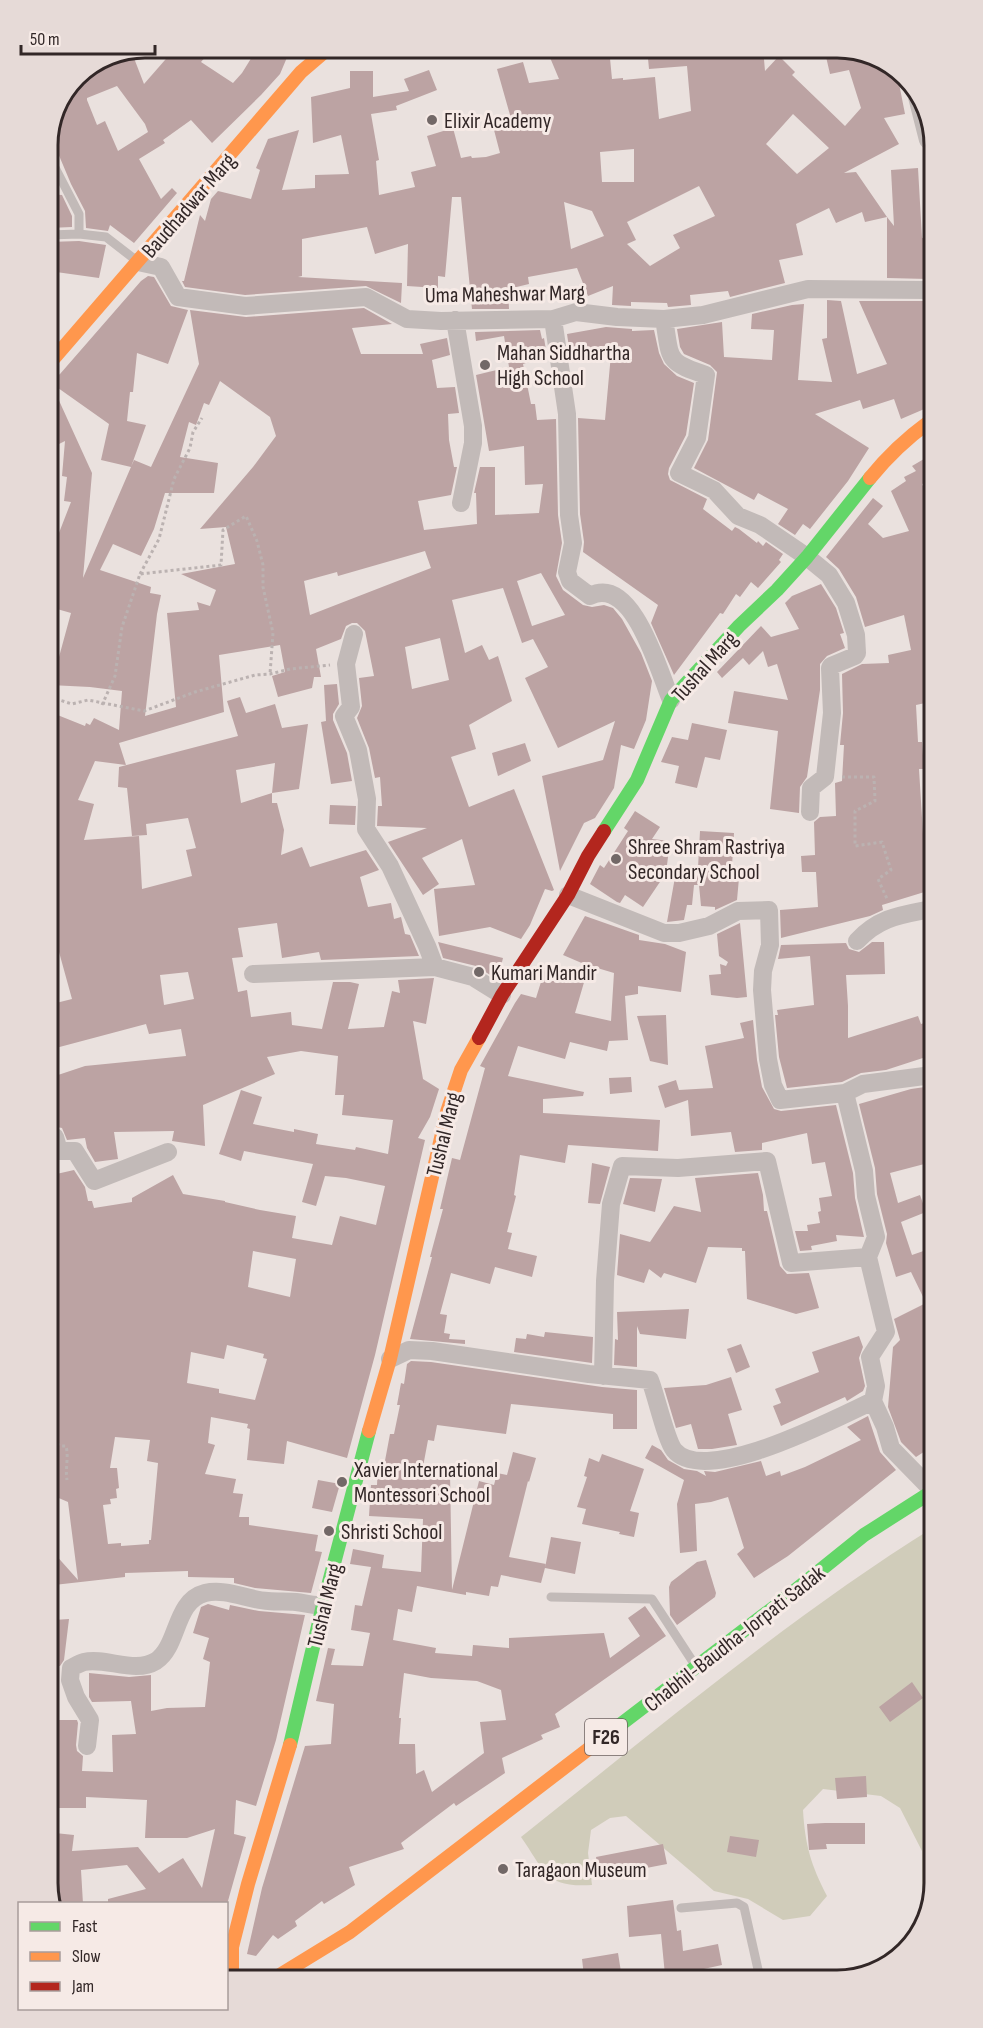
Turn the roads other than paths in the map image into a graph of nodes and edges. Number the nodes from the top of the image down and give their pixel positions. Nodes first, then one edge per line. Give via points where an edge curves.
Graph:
1 (308, 59) edge
2 (59, 175) edge
3 (79, 234) junction
4 (59, 235) edge
5 (138, 262) junction
6 (924, 290) edge
7 (553, 319) junction
8 (664, 319) junction
9 (455, 320) junction
10 (59, 352) edge
11 (924, 426) edge
12 (461, 503) dead end
13 (807, 557) junction
14 (354, 634) dead end
15 (670, 700) junction
16 (810, 812) dead end
17 (568, 895) junction
18 (924, 910) edge
19 (857, 941) dead end
20 (435, 967) junction
21 (253, 974) dead end
22 (502, 994) junction
23 (924, 1076) edge
24 (845, 1092) junction
25 (59, 1151) edge
26 (168, 1152) dead end
27 (868, 1257) junction
28 (390, 1359) junction
29 (603, 1376) junction
30 (873, 1401) junction
31 (924, 1482) edge
32 (924, 1497) edge
33 (551, 1597) dead end
34 (323, 1605) junction
35 (696, 1667) junction
36 (87, 1746) dead end
37 (681, 1908) dead end
38 (232, 1969) edge
39 (289, 1969) edge
40 (758, 1970) edge

1 - 5 street, Baudhadwar Marg
2 - 3 lane via 79,214
3 - 4 lane
3 - 5 lane via 106,237
5 - 9 street, Uma Maheshwar Marg via 161,267 178,297 245,306 366,297 407,319
5 - 10 street, Baudhadwar Marg
6 - 8 street, Uma Maheshwar Marg via 808,289 703,315
7 - 8 street, Uma Maheshwar Marg via 576,312
7 - 9 street, Uma Maheshwar Marg
7 - 15 street via 567,414 573,543 567,572 570,581 590,596 599,591 608,593 636,615
8 - 13 street via 671,357 682,367 706,375 697,438 679,473 714,490 738,516 760,525
9 - 12 street via 473,426
11 - 13 street, Tushal Marg via 880,465
13 - 15 street, Tushal Marg
13 - 16 street via 830,575 846,603 857,653 830,668 832,713 825,777 811,788
14 - 20 street via 346,664 351,707 344,716 358,750 367,799 366,829 390,866
15 - 17 street, Tushal Marg via 636,780
17 - 22 street, Tushal Marg
17 - 24 street via 664,933 709,926 738,911 769,910 770,945 762,990 773,1085 780,1100
18 - 19 street via 879,922
20 - 21 street
20 - 22 street via 473,977
22 - 28 street, Tushal Marg via 461,1070 447,1112
23 - 24 street via 863,1084
24 - 27 street via 876,1237
25 - 26 street via 75,1151 93,1181
27 - 29 street via 791,1263 767,1161 678,1168 622,1166 611,1204
27 - 30 street via 886,1332 870,1358 876,1386
28 - 29 street via 409,1350 432,1351
28 - 34 street, Tushal Marg
29 - 30 street via 650,1380 675,1450 686,1458 709,1462 793,1437
30 - 31 street via 891,1448
32 - 35 street, Chabhil-Baudha-Jorpati Sadak / F26 via 864,1535
33 - 35 lane via 652,1599
34 - 36 street via 206,1593 185,1608 157,1660 146,1666 84,1662 71,1668 70,1680 76,1697 90,1720
34 - 38 street, Tushal Marg via 290,1744 232,1947
35 - 39 street, Chabhil-Baudha-Jorpati Sadak / F26 via 350,1932
37 - 40 lane via 737,1903 744,1907

